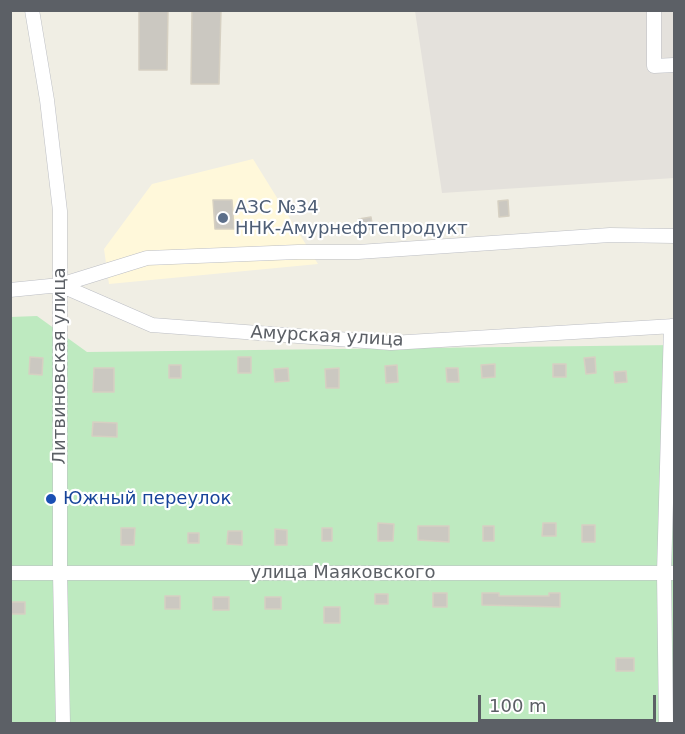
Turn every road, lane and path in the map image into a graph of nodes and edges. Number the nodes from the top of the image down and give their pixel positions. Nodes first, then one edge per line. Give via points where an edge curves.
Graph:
1 (32, 10) edge
2 (654, 10) edge
3 (675, 65) edge
4 (675, 236) edge
5 (60, 285) junction
6 (10, 290) edge
7 (673, 326) edge
8 (10, 573) edge
9 (60, 573) junction
10 (669, 573) edge
11 (63, 723) edge
12 (666, 723) edge

1 - 5 street, Литвиновская улица via 60,212
2 - 3 street via 654,66
4 - 5 street, Амурская улица via 610,235 358,252 147,258
5 - 6 street, Амурская улица
5 - 7 street, Амурская улица via 152,325 391,343
5 - 9 street, Литвиновская улица
7 - 10 street
8 - 9 street, улица Маяковского
9 - 10 street, улица Маяковского
9 - 11 street, Литвиновская улица
10 - 12 street

